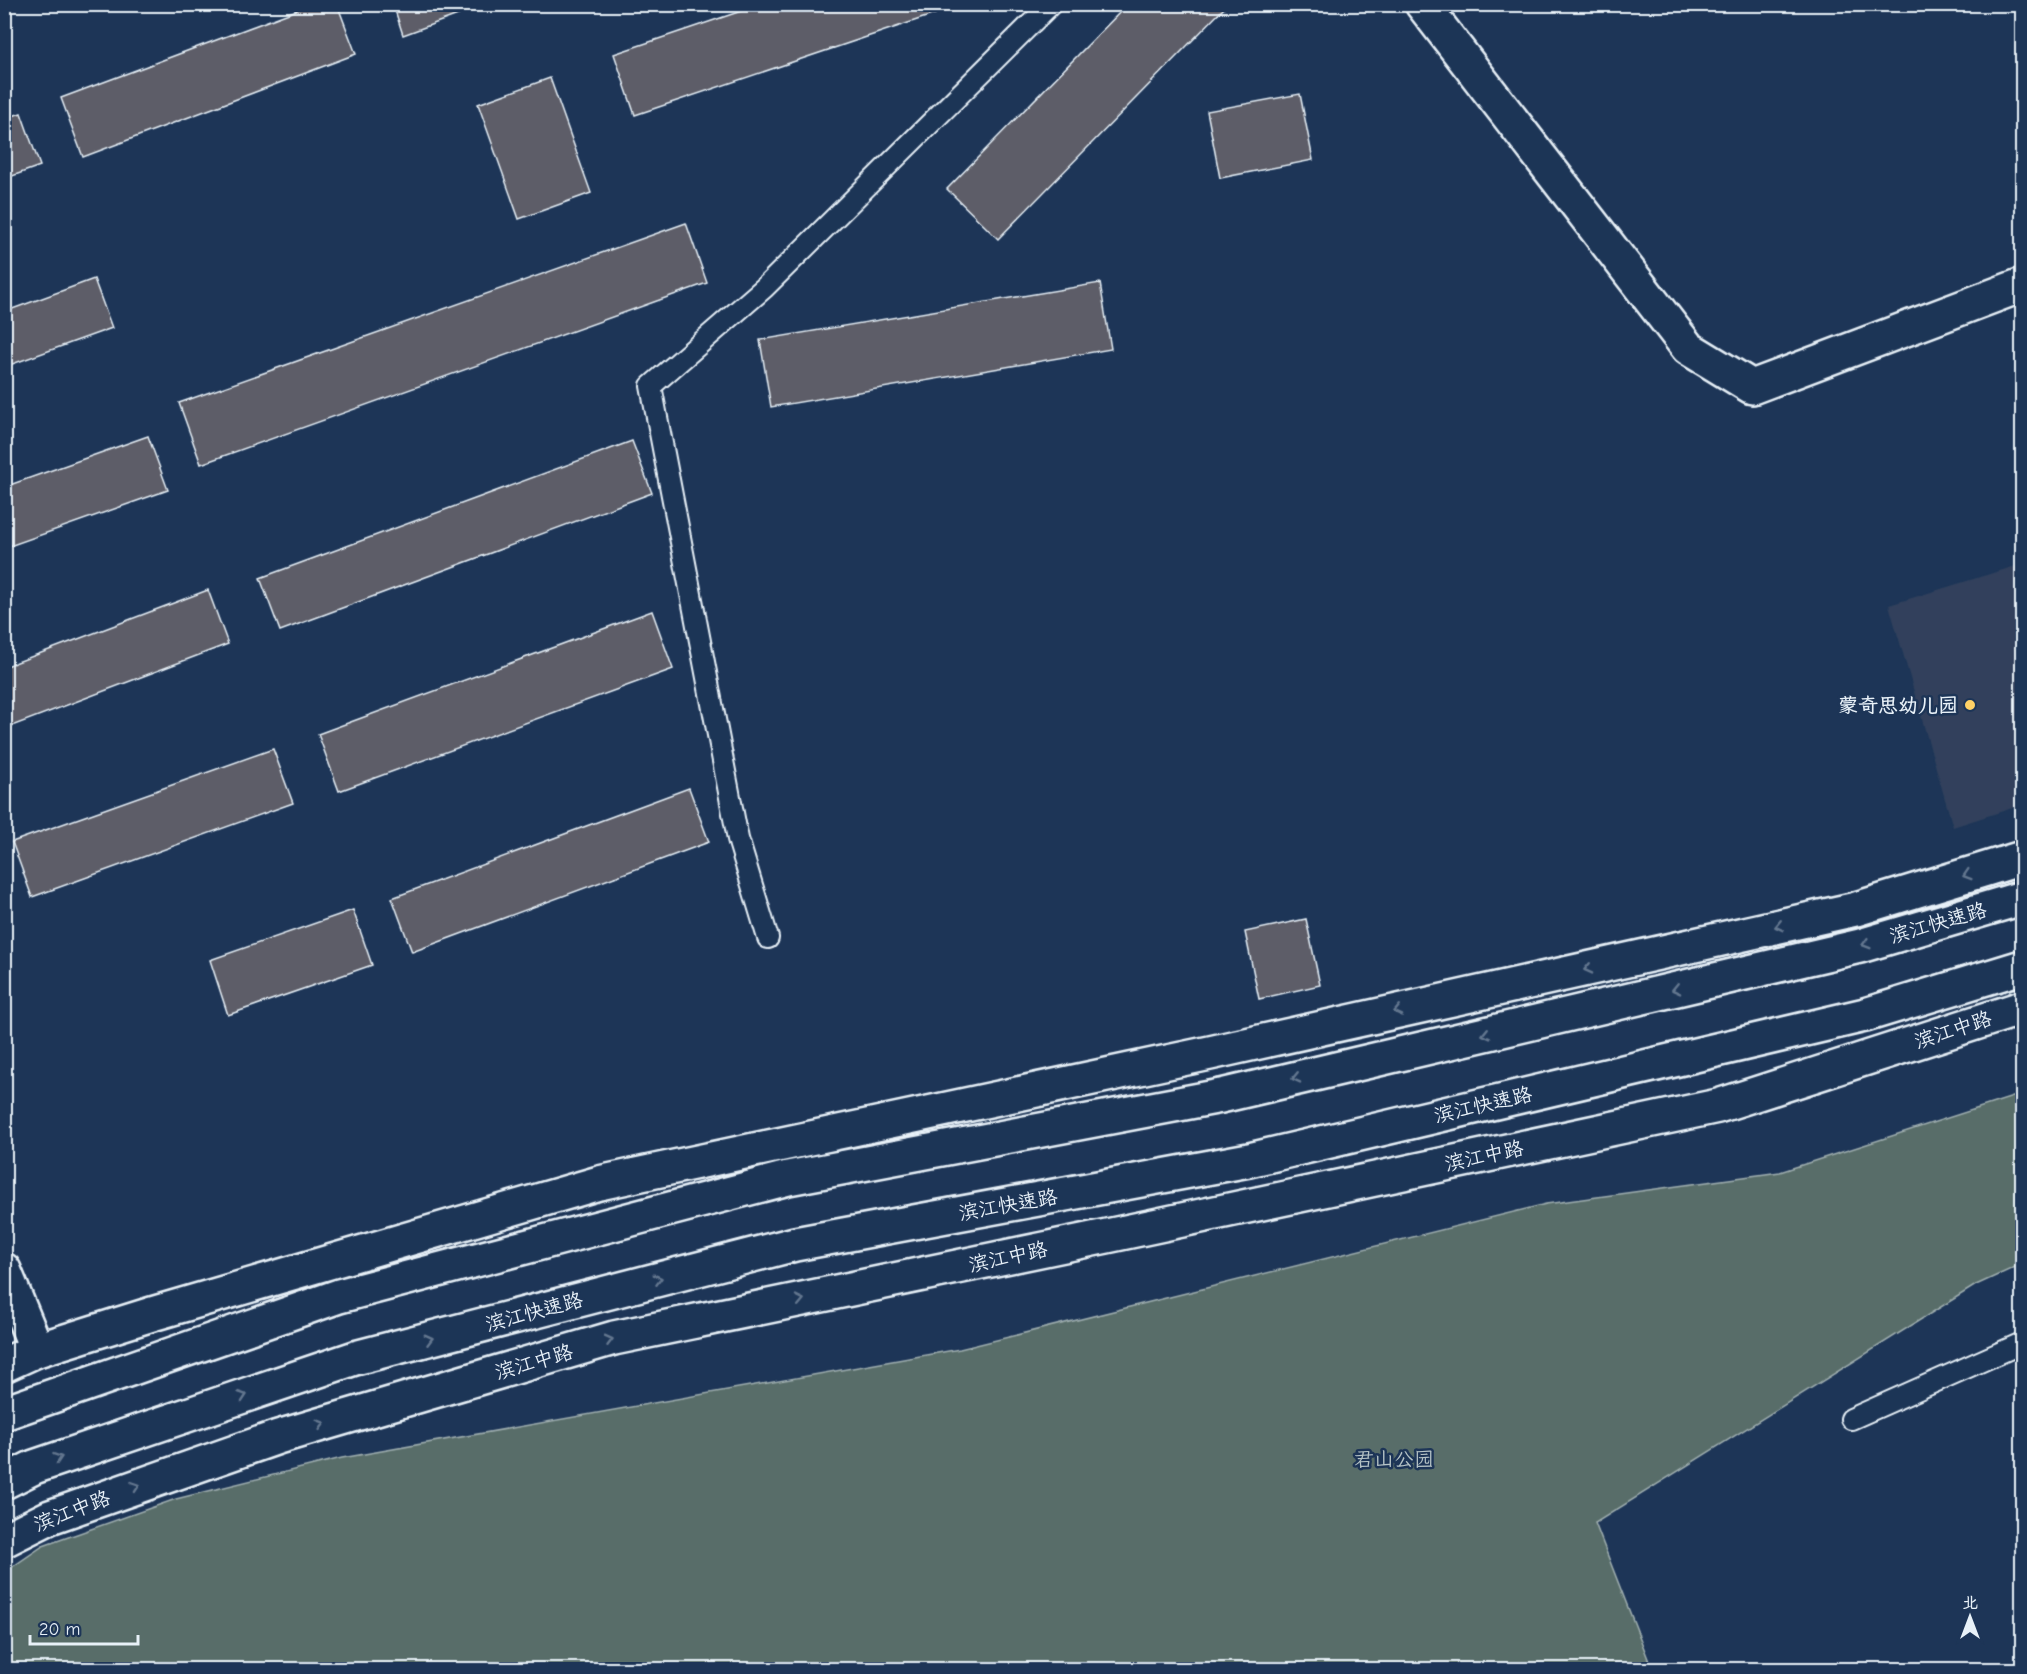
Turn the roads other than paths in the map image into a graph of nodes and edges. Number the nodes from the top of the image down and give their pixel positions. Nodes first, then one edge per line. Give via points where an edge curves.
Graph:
1 (1051, 4) edge
2 (1422, 4) edge
3 (2022, 285) edge
4 (2022, 858) edge
5 (2022, 898) edge
6 (768, 938) dead end
7 (2022, 967) edge
8 (2022, 1008) edge
9 (4, 1270) edge
10 (2022, 1343) edge
11 (37, 1350) junction
12 (4, 1365) edge
13 (4, 1413) edge
14 (1851, 1419) dead end
15 (4, 1482) edge
16 (4, 1540) edge

1 - 6 lane via 764,288 651,386 738,839
2 - 3 main road via 1688,348 1752,387
4 -> 11 main road via 1856,909 599,1183
5 -> 13 main road, 滨江快速路 via 1860,946 1221,1096 788,1178 339,1296
15 -> 7 main road, 滨江快速路 via 34,1467 355,1358 795,1244 1249,1160 1865,1015
16 -> 8 main road, 滨江中路 via 50,1517 278,1437 614,1338 1718,1106
9 - 11 main road
10 - 14 lane
11 - 12 main road

